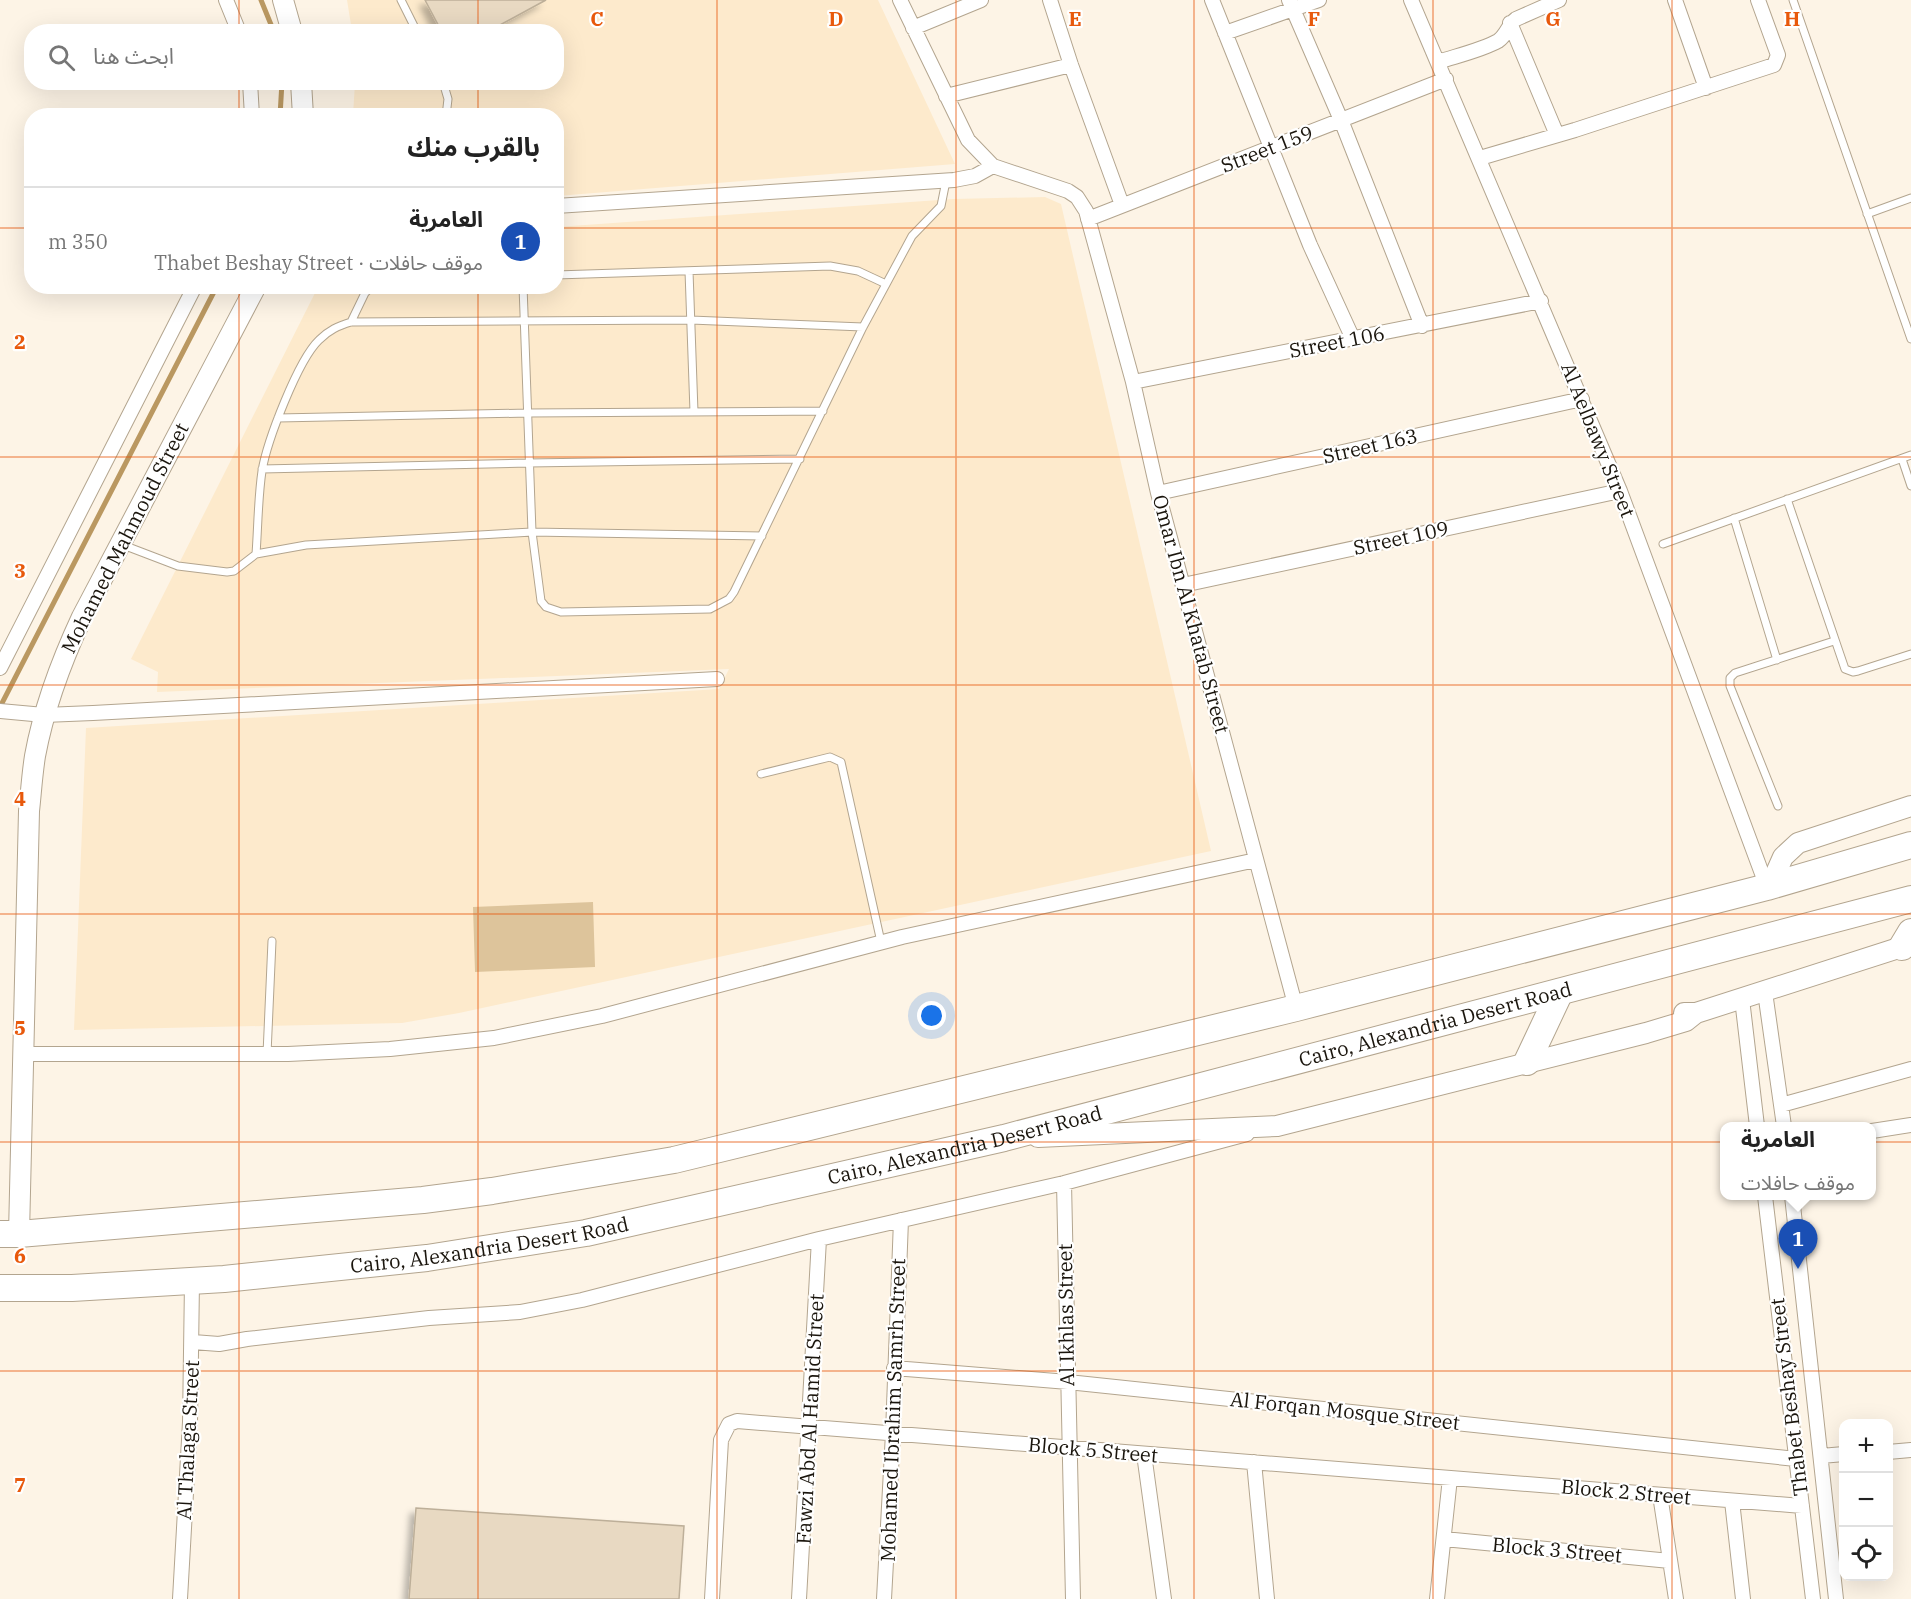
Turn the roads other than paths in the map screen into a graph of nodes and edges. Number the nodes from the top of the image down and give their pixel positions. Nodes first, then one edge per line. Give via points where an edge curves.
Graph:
1 (226, 0) edge
2 (283, 0) edge
3 (401, 0) edge
4 (900, 0) edge
5 (981, 0) edge
6 (1050, 0) edge
7 (1212, 0) edge
8 (1318, 0) edge
9 (1411, 0) edge
10 (1559, 0) edge
11 (1675, 0) edge
12 (1758, 0) edge
13 (1793, 0) edge
14 (1291, 4) edge
15 (1510, 23) junction
16 (236, 24) edge
17 (290, 24) edge
18 (413, 24) edge
19 (913, 28) junction
20 (1225, 33) junction
21 (1438, 62) junction
22 (1071, 65) junction
23 (1446, 79) junction
24 (1706, 88) junction
25 (250, 90) edge
26 (301, 90) edge
27 (445, 90) edge
28 (946, 96) junction
29 (252, 108) edge
30 (303, 108) edge
31 (447, 108) edge
32 (1341, 120) junction
33 (1557, 135) junction
34 (1270, 147) junction
35 (1480, 158) junction
36 (993, 166) junction
37 (946, 181) junction
38 (1911, 198) edge
39 (564, 205) edge
40 (1122, 206) junction
41 (1868, 214) junction
42 (1088, 219) junction
43 (689, 271) junction
44 (564, 275) edge
45 (886, 284) junction
46 (191, 294) edge
47 (252, 294) edge
48 (364, 294) edge
49 (523, 294) edge
50 (1541, 302) junction
51 (692, 320) junction
52 (524, 321) junction
53 (351, 322) junction
54 (1422, 326) junction
55 (863, 327) junction
56 (1353, 339) junction
57 (1911, 339) edge
58 (1132, 382) junction
59 (1582, 399) junction
60 (823, 411) junction
61 (693, 412) junction
62 (528, 413) junction
63 (278, 418) junction
64 (1911, 456) edge
65 (800, 459) junction
66 (1902, 459) junction
67 (528, 463) junction
68 (262, 470) junction
69 (1911, 486) edge
70 (1620, 490) junction
71 (1158, 493) junction
72 (1787, 500) junction
73 (1734, 518) junction
74 (532, 532) junction
75 (762, 536) junction
76 (120, 544) junction
77 (1663, 544) dead end
78 (256, 554) junction
79 (1183, 585) junction
80 (1834, 642) junction
81 (1911, 654) edge
82 (1777, 660) junction
83 (0, 668) edge
84 (717, 679) dead end
85 (0, 711) edge
86 (44, 715) junction
87 (761, 774) dead end
88 (1778, 806) dead end
89 (1911, 806) edge
90 (1911, 845) edge
91 (1256, 860) junction
92 (1770, 886) junction
93 (1911, 899) edge
94 (272, 941) dead end
95 (1908, 941) edge
96 (881, 942) junction
97 (1560, 992) junction
98 (1765, 992) junction
99 (1742, 999) junction
100 (1296, 1008) junction
101 (24, 1054) junction
102 (267, 1054) junction
103 (1527, 1062) junction
104 (1911, 1070) edge
105 (1781, 1105) junction
106 (1757, 1122) edge
107 (1783, 1122) edge
108 (1911, 1125) edge
109 (1278, 1126) junction
110 (1876, 1130) edge
111 (1004, 1138) junction
112 (1064, 1183) junction
113 (1765, 1200) edge
114 (1792, 1200) edge
115 (901, 1220) junction
116 (10, 1234) edge
117 (819, 1239) junction
118 (192, 1282) junction
119 (0, 1288) edge
120 (193, 1342) junction
121 (894, 1368) junction
122 (1068, 1382) junction
123 (810, 1427) junction
124 (893, 1433) junction
125 (1070, 1448) junction
126 (1911, 1450) edge
127 (1893, 1452) edge
128 (1144, 1454) junction
129 (1839, 1454) edge
130 (1821, 1456) junction
131 (1796, 1459) junction
132 (1254, 1462) junction
133 (1450, 1478) junction
134 (1660, 1495) junction
135 (1732, 1501) junction
136 (1802, 1506) junction
137 (1444, 1539) junction
138 (1670, 1561) junction
139 (180, 1599) edge
140 (712, 1599) edge
141 (800, 1599) edge
142 (884, 1599) edge
143 (1073, 1599) edge
144 (1164, 1599) edge
145 (1267, 1599) edge
146 (1437, 1599) edge
147 (1676, 1599) edge
148 (1743, 1599) edge
149 (1813, 1599) edge
150 (1836, 1599) edge

1 - 16 street
2 - 17 street
3 - 18 lane
4 - 19 street
5 - 19 street
6 - 22 street
7 - 20 street
8 - 14 street
9 - 21 street, Al Aelbawy Street
10 - 15 street
11 - 24 street
12 - 24 street via 1778,55 1774,65
13 - 41 lane
14 - 20 street
14 - 32 street
15 - 21 street via 1496,42
15 - 33 street
19 - 28 street
20 - 34 street
21 - 23 street, Al Aelbawy Street
22 - 28 street
22 - 40 street
23 - 32 street, Street 159
23 - 35 street, Al Aelbawy Street
24 - 33 street
25 - 29 street
26 - 30 street
27 - 31 lane
28 - 36 street via 968,140
32 - 34 street, Street 159
32 - 54 street
33 - 35 street
34 - 40 street, Street 159
34 - 56 street
35 - 50 street, Al Aelbawy Street
36 - 37 street via 975,176
36 - 42 street, Omar Ibn Al Khatab Street via 1068,191 1077,197
37 - 39 street
37 - 45 lane via 941,206 912,236
38 - 41 lane
40 - 42 street, Street 159
41 - 57 lane
42 - 58 street, Omar Ibn Al Khatab Street
43 - 44 lane
43 - 45 lane via 830,266 858,271
43 - 51 lane
45 - 55 lane
46 - 83 street
47 - 76 street, Mohamed Mahmoud Street
48 - 53 lane
49 - 52 lane
50 - 54 street, Street 106
50 - 59 street, Al Aelbawy Street
51 - 52 lane
51 - 55 lane
51 - 61 lane
52 - 53 lane
52 - 62 lane
53 - 63 lane via 331,328 316,342 297,372
54 - 56 street, Street 106
55 - 60 lane
56 - 58 street, Street 106
58 - 71 street, Omar Ibn Al Khatab Street
59 - 70 street, Al Aelbawy Street
59 - 71 street, Street 163
60 - 61 lane
60 - 65 lane
61 - 62 lane
62 - 63 lane
62 - 67 lane
63 - 68 lane
64 - 66 lane
65 - 67 lane
65 - 75 lane
66 - 69 lane
66 - 72 lane
67 - 68 lane
67 - 74 lane
68 - 78 lane
70 - 79 street, Street 109
70 - 92 street, Al Aelbawy Street
71 - 79 street, Omar Ibn Al Khatab Street
72 - 73 lane
72 - 80 lane
73 - 77 lane
73 - 82 lane
74 - 75 lane
74 - 75 lane via 542,601 546,607 561,612 718,606 729,600
74 - 78 lane via 306,545
76 - 78 lane via 178,566 217,572 234,571
76 - 86 street, Mohamed Mahmoud Street via 63,659
79 - 91 street, Omar Ibn Al Khatab Street
80 - 81 lane via 1842,665 1853,672
80 - 82 lane
82 - 88 lane via 1735,673 1729,682
84 - 86 street
85 - 86 street
86 - 101 street, Mohamed Mahmoud Street via 29,812
87 - 96 lane via 830,757 841,762
89 - 92 street via 1798,843 1783,857
90 - 92 highway
91 - 96 street
91 - 100 street, Omar Ibn Al Khatab Street
92 - 100 highway
93 - 97 highway, Cairo, Alexandria Desert Road
94 - 102 lane
95 - 98 street
96 - 102 street via 602,1016 513,1034 401,1048
97 - 103 highway
97 - 111 highway, Cairo, Alexandria Desert Road
98 - 99 street
98 - 105 street
99 - 103 street via 1543,1050
99 - 106 street
100 - 116 highway via 635,1167 423,1200
101 - 102 street
101 - 116 street, Mohamed Mahmoud Street
103 - 109 street
104 - 105 street
105 - 107 street
108 - 110 street
109 - 111 street
109 - 112 street
111 - 118 highway, Cairo, Alexandria Desert Road via 586,1233 427,1258
112 - 115 street
112 - 122 street, Al Ikhlas Street
113 - 131 street, Thabet Beshay Street
114 - 130 street, Thabet Beshay Street
115 - 117 street
115 - 121 street, Mohamed Ibrahim Samrh Street
117 - 120 street via 582,1300 519,1312 429,1318 219,1344
117 - 123 street, Fawzi Abd Al Hamid Street
118 - 119 highway, Cairo, Alexandria Desert Road
118 - 120 street, Al Thalaga Street
120 - 139 street, Al Thalaga Street
121 - 122 street, Al Forqan Mosque Street
121 - 124 street, Mohamed Ibrahim Samrh Street
122 - 125 street, Al Ikhlas Street
122 - 131 street, Al Forqan Mosque Street
123 - 124 street, Block 5 Street
123 - 140 street, Block 5 Street via 737,1421 729,1424 721,1440
123 - 141 street, Fawzi Abd Al Hamid Street
124 - 125 street, Block 5 Street
124 - 142 street, Mohamed Ibrahim Samrh Street
125 - 128 street, Block 5 Street
125 - 143 street, Al Ikhlas Street
126 - 127 street
128 - 132 street, Block 5 Street
128 - 144 street
129 - 130 street
130 - 150 street, Thabet Beshay Street
131 - 136 street, Thabet Beshay Street
132 - 133 street, Block 5 Street
132 - 145 street
133 - 134 street, Block 2 Street
133 - 137 street
134 - 135 street, Block 2 Street
134 - 138 street
135 - 136 street, Block 2 Street
135 - 148 street
136 - 149 street, Thabet Beshay Street
137 - 138 street, Block 3 Street
137 - 146 street
138 - 147 street

